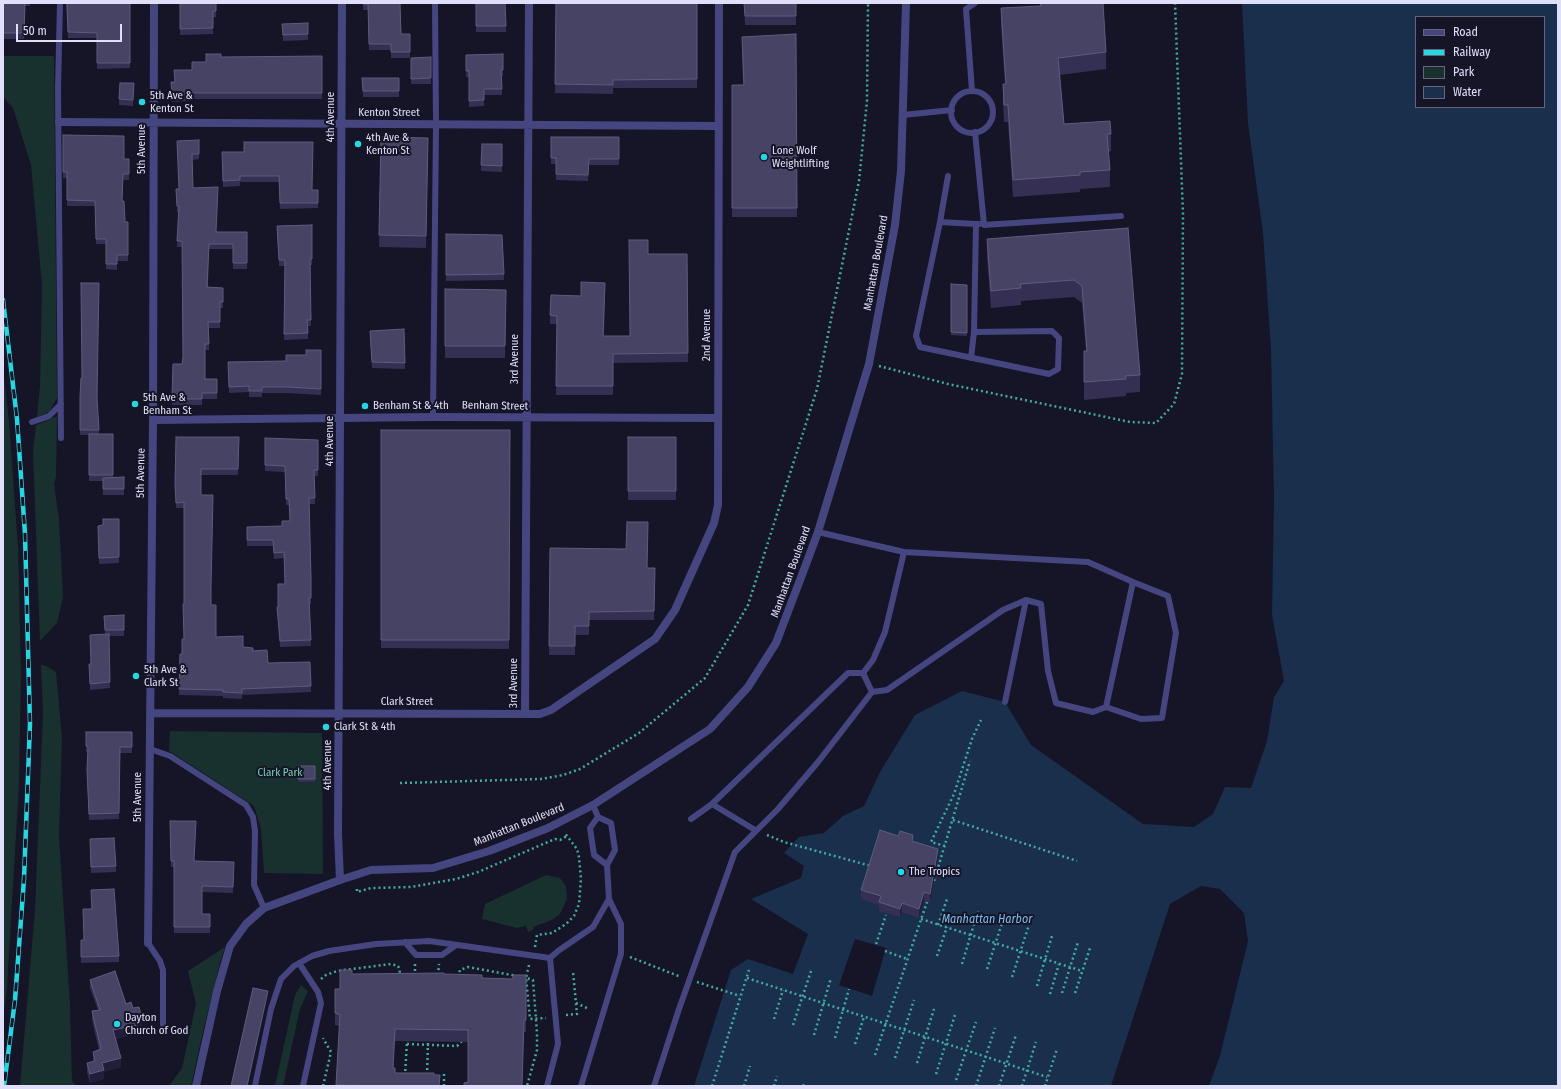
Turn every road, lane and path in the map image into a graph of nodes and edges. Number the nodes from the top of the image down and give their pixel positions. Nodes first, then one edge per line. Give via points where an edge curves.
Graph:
1 (60, 3) edge
2 (154, 3) edge
3 (342, 3) edge
4 (435, 3) edge
5 (529, 3) edge
6 (719, 3) edge
7 (868, 3) edge
8 (906, 3) edge
9 (962, 3) edge
10 (975, 3) edge
11 (1175, 3) edge
12 (966, 9) junction
13 (972, 91) junction
14 (952, 110) junction
15 (903, 115) junction
16 (60, 122) junction
17 (153, 122) junction
18 (343, 124) junction
19 (436, 124) junction
20 (528, 125) junction
21 (718, 126) junction
22 (975, 132) junction
23 (948, 176) dead end
24 (1121, 216) dead end
25 (940, 222) junction
26 (976, 224) junction
27 (984, 224) junction
28 (974, 332) junction
29 (971, 358) junction
30 (869, 364) junction
31 (61, 404) junction
32 (433, 417) junction
33 (526, 417) junction
34 (717, 418) junction
35 (341, 419) junction
36 (153, 420) junction
37 (32, 422) dead end
38 (61, 438) dead end
39 (818, 532) junction
40 (904, 552) junction
41 (1133, 582) junction
42 (1026, 600) junction
43 (644, 647) joint
44 (863, 673) junction
45 (872, 692) junction
46 (1005, 702) dead end
47 (1106, 707) junction
48 (150, 713) junction
49 (339, 713) junction
50 (525, 714) junction
51 (981, 720) dead end
52 (150, 749) junction
53 (970, 761) dead end
54 (400, 783) dead end
55 (712, 804) junction
56 (593, 805) junction
57 (598, 817) junction
58 (691, 819) dead end
59 (953, 820) junction
60 (559, 822) junction
61 (755, 830) junction
62 (945, 846) junction
63 (1077, 861) dead end
64 (606, 865) junction
65 (871, 866) edge
66 (340, 880) junction
67 (932, 885) edge
68 (930, 892) edge
69 (609, 899) junction
70 (947, 899) dead end
71 (264, 908) junction
72 (978, 911) dead end
73 (886, 915) edge
74 (1004, 917) dead end
75 (922, 919) junction
76 (938, 925) junction
77 (1029, 925) dead end
78 (947, 928) junction
79 (971, 935) junction
80 (1052, 936) dead end
81 (405, 942) junction
82 (1078, 942) dead end
83 (148, 943) joint
84 (996, 943) junction
85 (876, 944) dead end
86 (456, 945) junction
87 (1090, 948) dead end
88 (534, 950) dead end
89 (885, 951) dead end
90 (1020, 951) junction
91 (621, 954) junction
92 (439, 955) junction
93 (937, 956) dead end
94 (550, 958) junction
95 (907, 959) junction
96 (1045, 959) junction
97 (299, 963) junction
98 (962, 964) dead end
99 (1058, 964) junction
100 (529, 965) dead end
101 (1070, 968) junction
102 (987, 969) dead end
103 (749, 970) dead end
104 (811, 971) dead end
105 (1082, 971) junction
106 (573, 972) dead end
107 (395, 977) edge
108 (399, 977) junction
109 (1012, 977) dead end
110 (418, 978) edge
111 (526, 978) junction
112 (747, 978) junction
113 (831, 978) dead end
114 (438, 980) edge
115 (688, 980) junction
116 (458, 982) edge
117 (323, 984) dead end
118 (1037, 986) dead end
119 (849, 989) dead end
120 (783, 990) junction
121 (534, 993) junction
122 (1062, 993) dead end
123 (1075, 993) dead end
124 (528, 994) junction
125 (1050, 994) dead end
126 (740, 996) junction
127 (803, 996) junction
128 (914, 1000) dead end
129 (576, 1003) junction
130 (535, 1005) junction
131 (529, 1006) junction
132 (589, 1008) dead end
133 (934, 1009) dead end
134 (844, 1010) junction
135 (566, 1015) dead end
136 (955, 1015) dead end
137 (548, 1017) dead end
138 (864, 1017) junction
139 (537, 1018) junction
140 (774, 1019) dead end
141 (976, 1022) dead end
142 (163, 1025) dead end
143 (793, 1025) dead end
144 (995, 1028) dead end
145 (904, 1030) junction
146 (814, 1035) dead end
147 (1016, 1035) dead end
148 (322, 1036) dead end
149 (466, 1037) edge
150 (925, 1037) junction
151 (835, 1038) dead end
152 (407, 1041) edge
153 (428, 1041) edge
154 (1036, 1042) dead end
155 (407, 1044) junction
156 (855, 1044) dead end
157 (946, 1044) junction
158 (428, 1045) junction
159 (1057, 1049) dead end
160 (966, 1050) junction
161 (875, 1055) dead end
162 (986, 1057) junction
163 (895, 1058) dead end
164 (917, 1064) dead end
165 (1006, 1064) junction
166 (750, 1066) dead end
167 (1027, 1070) junction
168 (444, 1074) dead end
169 (936, 1074) dead end
170 (426, 1076) edge
171 (777, 1076) dead end
172 (1048, 1078) junction
173 (405, 1079) edge
174 (956, 1080) dead end
175 (196, 1086) edge
176 (255, 1086) edge
177 (303, 1086) edge
178 (323, 1086) edge
179 (444, 1086) edge
180 (527, 1086) edge
181 (547, 1086) edge
182 (581, 1086) edge
183 (654, 1086) edge
184 (712, 1086) edge
185 (744, 1086) edge
186 (774, 1086) edge
187 (976, 1086) edge
188 (999, 1086) edge
189 (1022, 1086) edge
190 (1044, 1086) edge

1 - 16 lane
2 - 17 street, 5th Avenue
3 - 18 street, 4th Avenue
4 - 19 lane
5 - 20 street, 3rd Avenue
6 - 21 street, 2nd Avenue
7 - 54 path via 866,101 859,181 817,389 748,605 705,678 639,733 580,769 563,775
8 - 15 street, Manhattan Boulevard
9 - 12 lane
10 - 12 lane
11 - 30 path via 1182,214 1182,374 1174,404 1156,422 1130,422 948,384
12 - 13 lane
13 - 14 lane via 961,94 953,104
13 - 22 lane via 979,92 990,100 993,114 987,126
14 - 15 lane
14 - 22 lane via 958,127
15 - 30 street, Manhattan Boulevard via 902,171 895,225
16 - 17 street, Kenton Street
16 - 31 lane
17 - 18 street, Kenton Street
17 - 36 street, 5th Avenue
18 - 19 street, Kenton Street
18 - 35 street, 4th Avenue
19 - 20 street, Kenton Street
19 - 32 lane
20 - 21 street, Kenton Street
20 - 33 street, 3rd Avenue
21 - 34 street, 2nd Avenue
22 - 27 lane
23 - 25 lane
24 - 27 lane
25 - 26 lane
25 - 29 lane via 916,336 920,347
26 - 27 lane
26 - 28 lane
28 - 29 lane
28 - 29 lane via 1052,331 1059,338 1058,369 1050,374
30 - 39 street, Manhattan Boulevard
31 - 37 lane via 49,416
31 - 38 lane
32 - 33 street, Benham Street
32 - 35 street, Benham Street
33 - 34 street, Benham Street
33 - 50 street, 3rd Avenue
34 - 43 street, 2nd Avenue via 718,505 714,523 675,610 655,639
35 - 36 street, Benham Street
35 - 49 street, 4th Avenue
36 - 48 street, 5th Avenue
39 - 40 lane
39 - 56 street, Manhattan Boulevard via 776,643 748,687 710,729
40 - 41 lane via 1088,562
40 - 44 lane via 885,632 873,660
41 - 47 lane
41 - 47 lane via 1168,596 1176,633 1162,718 1141,719
42 - 45 lane via 1003,610 887,690
42 - 46 lane
42 - 47 lane via 1041,604 1048,672 1056,703 1093,712
43 - 50 street, Clark Street via 551,710 540,714
44 - 45 lane
44 - 55 lane via 848,673
45 - 61 lane via 818,762 778,809
48 - 49 street, Clark Street
48 - 52 street, 5th Avenue
49 - 50 street, Clark Street
49 - 66 street, 4th Avenue
51 - 62 path via 954,794 931,842
52 - 71 lane via 170,756 246,806 255,830 254,885
52 - 83 street, 5th Avenue
53 - 59 path
55 - 58 lane
55 - 61 lane
56 - 57 lane
56 - 60 street, Manhattan Boulevard
57 - 64 lane via 590,828 594,855
57 - 64 lane via 611,823 615,850
59 - 62 path
59 - 63 path
60 - 66 street, Manhattan Boulevard via 489,851 433,868 371,870
60 - 88 path via 577,849 579,857 579,904 574,916 566,924 552,933 538,935
61 - 65 path via 784,842
61 - 115 lane via 735,852 729,864
62 - 67 path
64 - 69 lane
66 - 71 street, Manhattan Boulevard
68 - 75 path
69 - 91 lane via 622,924
69 - 94 lane via 593,928
70 - 76 path
71 - 175 street via 246,924 226,956
72 - 79 path
73 - 85 path
74 - 84 path
75 - 76 path
75 - 95 path
76 - 78 path
77 - 90 path
78 - 79 path
78 - 93 path
79 - 84 path
79 - 98 path
80 - 96 path
81 - 86 lane via 429,941
81 - 92 lane via 416,955
81 - 97 lane via 328,951
82 - 101 path
83 - 142 lane via 163,970
84 - 90 path
84 - 102 path
86 - 92 lane
86 - 94 lane
87 - 105 path
89 - 95 path
90 - 96 path
90 - 109 path
91 - 115 path
91 - 182 lane
92 - 114 path
94 - 181 lane via 558,1044
95 - 161 path
96 - 99 path
96 - 118 path
97 - 176 lane via 281,979 271,1009
97 - 177 lane via 318,992 321,1003
99 - 101 path
99 - 125 path
100 - 111 path
101 - 105 path
101 - 122 path
103 - 112 path
104 - 127 path
105 - 123 path
106 - 129 path
107 - 108 path
108 - 110 path
108 - 117 path via 398,966 391,964 336,971 320,980
111 - 116 path via 468,967 460,970
111 - 121 path via 533,980
111 - 124 path
112 - 120 path
112 - 126 path
113 - 146 path
115 - 126 path
115 - 183 lane
119 - 134 path
120 - 127 path
120 - 140 path
121 - 124 path
121 - 130 path
124 - 131 path
126 - 184 path
127 - 134 path
127 - 143 path
128 - 145 path
129 - 132 path
129 - 135 path via 577,1014
130 - 131 path
130 - 139 path
131 - 139 path via 530,1019
133 - 150 path
134 - 138 path
134 - 151 path
136 - 157 path
137 - 139 path
138 - 145 path
138 - 156 path
139 - 180 path via 537,1050
141 - 160 path
144 - 162 path
145 - 150 path
145 - 163 path
147 - 165 path
148 - 178 path via 331,1052
149 - 158 path via 457,1046
150 - 157 path
150 - 164 path
152 - 155 path
153 - 158 path
154 - 167 path
155 - 158 path
155 - 173 path
157 - 160 path
157 - 169 path
158 - 170 path
159 - 172 path
160 - 162 path
160 - 174 path
162 - 165 path
162 - 187 path
165 - 167 path
165 - 188 path
166 - 185 path
167 - 172 path
167 - 189 path
168 - 179 path
171 - 186 path
172 - 190 path

